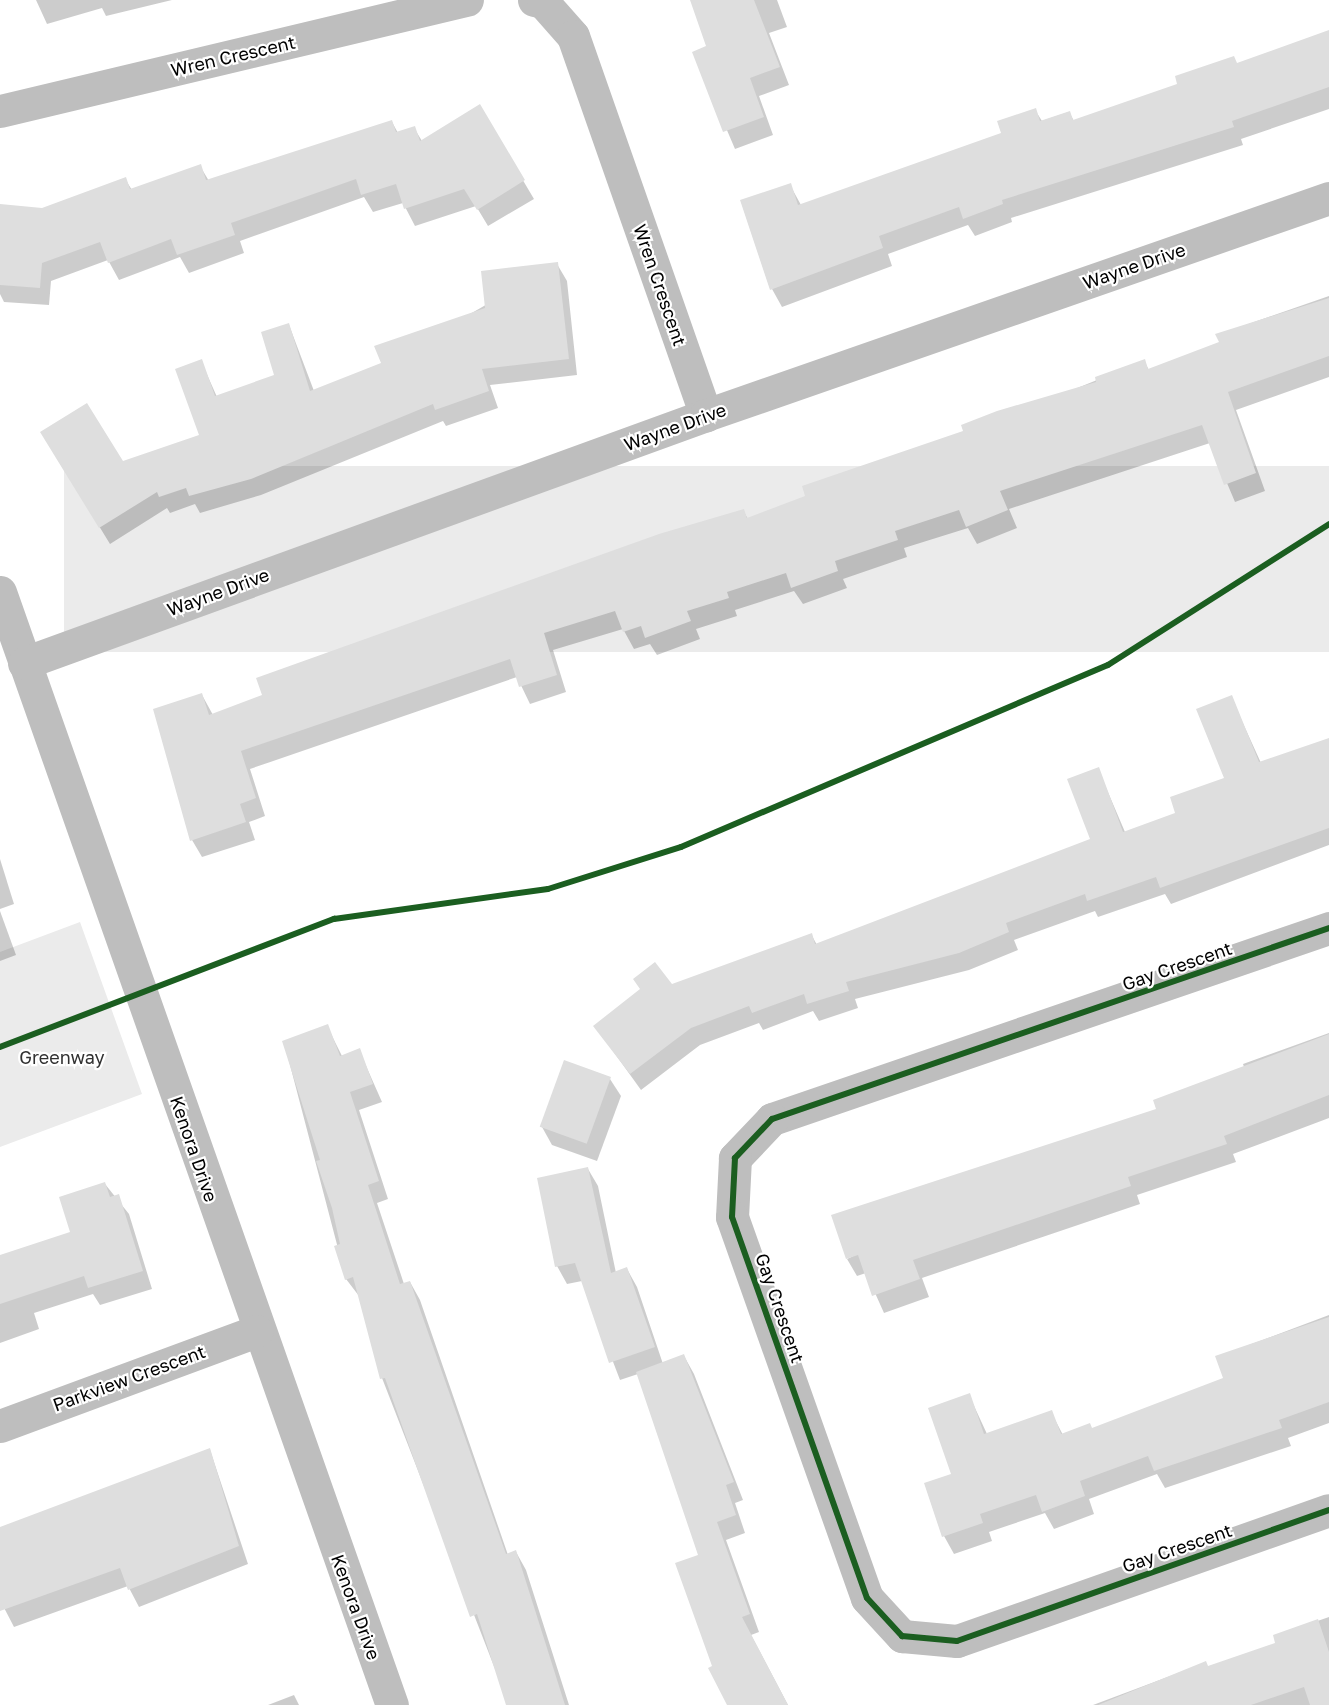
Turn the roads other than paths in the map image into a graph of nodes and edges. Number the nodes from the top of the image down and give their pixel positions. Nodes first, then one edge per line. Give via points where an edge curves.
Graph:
1 (467, 0) edge
2 (534, 0) edge
3 (0, 111) edge
4 (1329, 198) edge
5 (706, 415) junction
6 (0, 592) edge
7 (24, 663) junction
8 (1329, 928) edge
9 (257, 1331) junction
10 (0, 1426) edge
11 (1329, 1510) edge
12 (392, 1705) edge

1 - 3 street, Wren Crescent
2 - 5 street, Wren Crescent via 543,2 573,36
4 - 5 street, Wayne Drive
5 - 7 street, Wayne Drive
6 - 7 street, Kenora Drive
7 - 9 street, Kenora Drive
8 - 11 street, Gay Crescent via 772,1119 735,1158 732,1217 867,1598 902,1636 957,1641
9 - 10 street, Parkview Crescent
9 - 12 street, Kenora Drive

